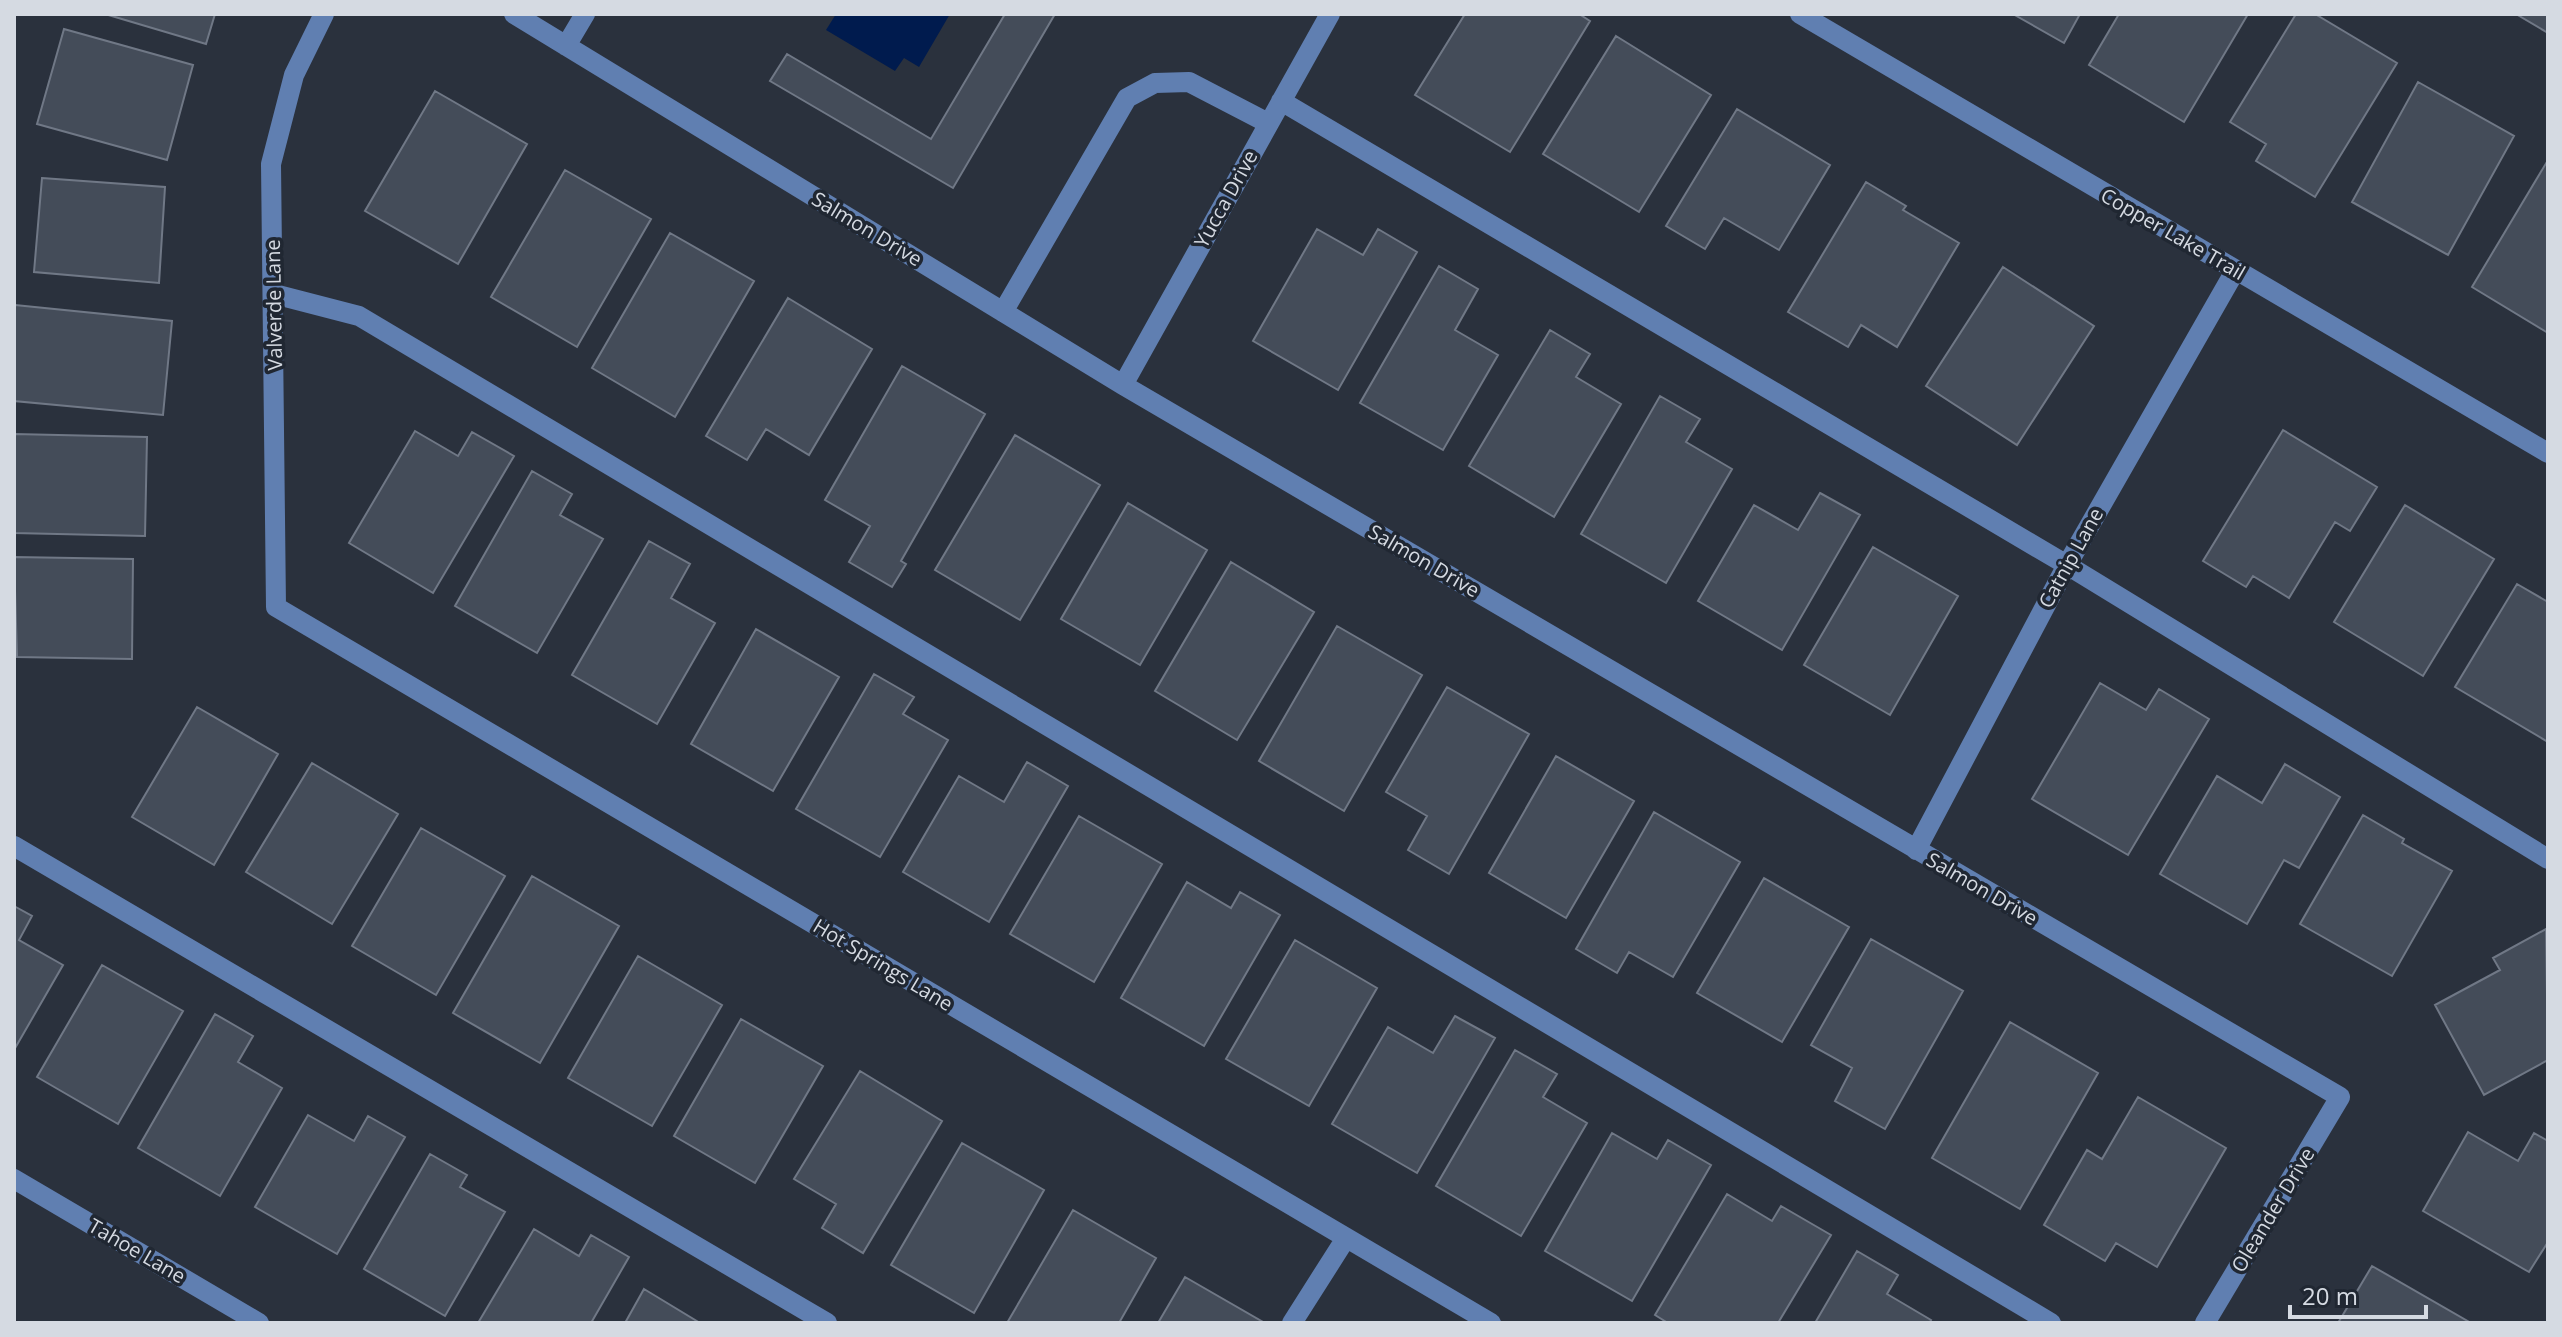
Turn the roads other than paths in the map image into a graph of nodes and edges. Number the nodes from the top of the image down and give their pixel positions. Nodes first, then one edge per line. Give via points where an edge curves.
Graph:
1 (324, 14) edge
2 (514, 14) edge
3 (585, 14) edge
4 (1330, 14) edge
5 (1800, 14) edge
6 (566, 46) junction
7 (1281, 101) junction
8 (1268, 123) junction
9 (2235, 271) junction
10 (274, 294) junction
11 (1003, 312) junction
12 (1123, 385) junction
13 (2548, 453) edge
14 (2067, 565) junction
15 (276, 607) joint
16 (14, 846) edge
17 (1916, 850) junction
18 (2548, 859) edge
19 (2340, 1097) joint
20 (14, 1179) edge
21 (1346, 1238) junction
22 (259, 1323) edge
23 (827, 1323) edge
24 (1292, 1323) edge
25 (1491, 1323) edge
26 (2051, 1323) edge
27 (2205, 1323) edge

1 - 10 street, Valverde Lane via 294,75 271,164
2 - 6 street, Salmon Drive
3 - 6 street
4 - 7 street, Yucca Drive
5 - 9 street, Copper Lake Trail
6 - 11 street, Salmon Drive
7 - 8 street, Yucca Drive
7 - 14 street
8 - 11 street via 1189,82 1155,83 1127,98
8 - 12 street, Yucca Drive
9 - 13 street, Copper Lake Trail
9 - 14 street, Catnip Lane
10 - 15 street, Valverde Lane
10 - 26 street via 359,316
11 - 12 street, Salmon Drive
12 - 17 street, Salmon Drive
14 - 17 street, Catnip Lane
14 - 18 street
15 - 21 street, Hot Springs Lane
16 - 23 street
17 - 19 street, Salmon Drive
19 - 27 street, Oleander Drive
20 - 22 street, Tahoe Lane
21 - 24 street
21 - 25 street, Hot Springs Lane

